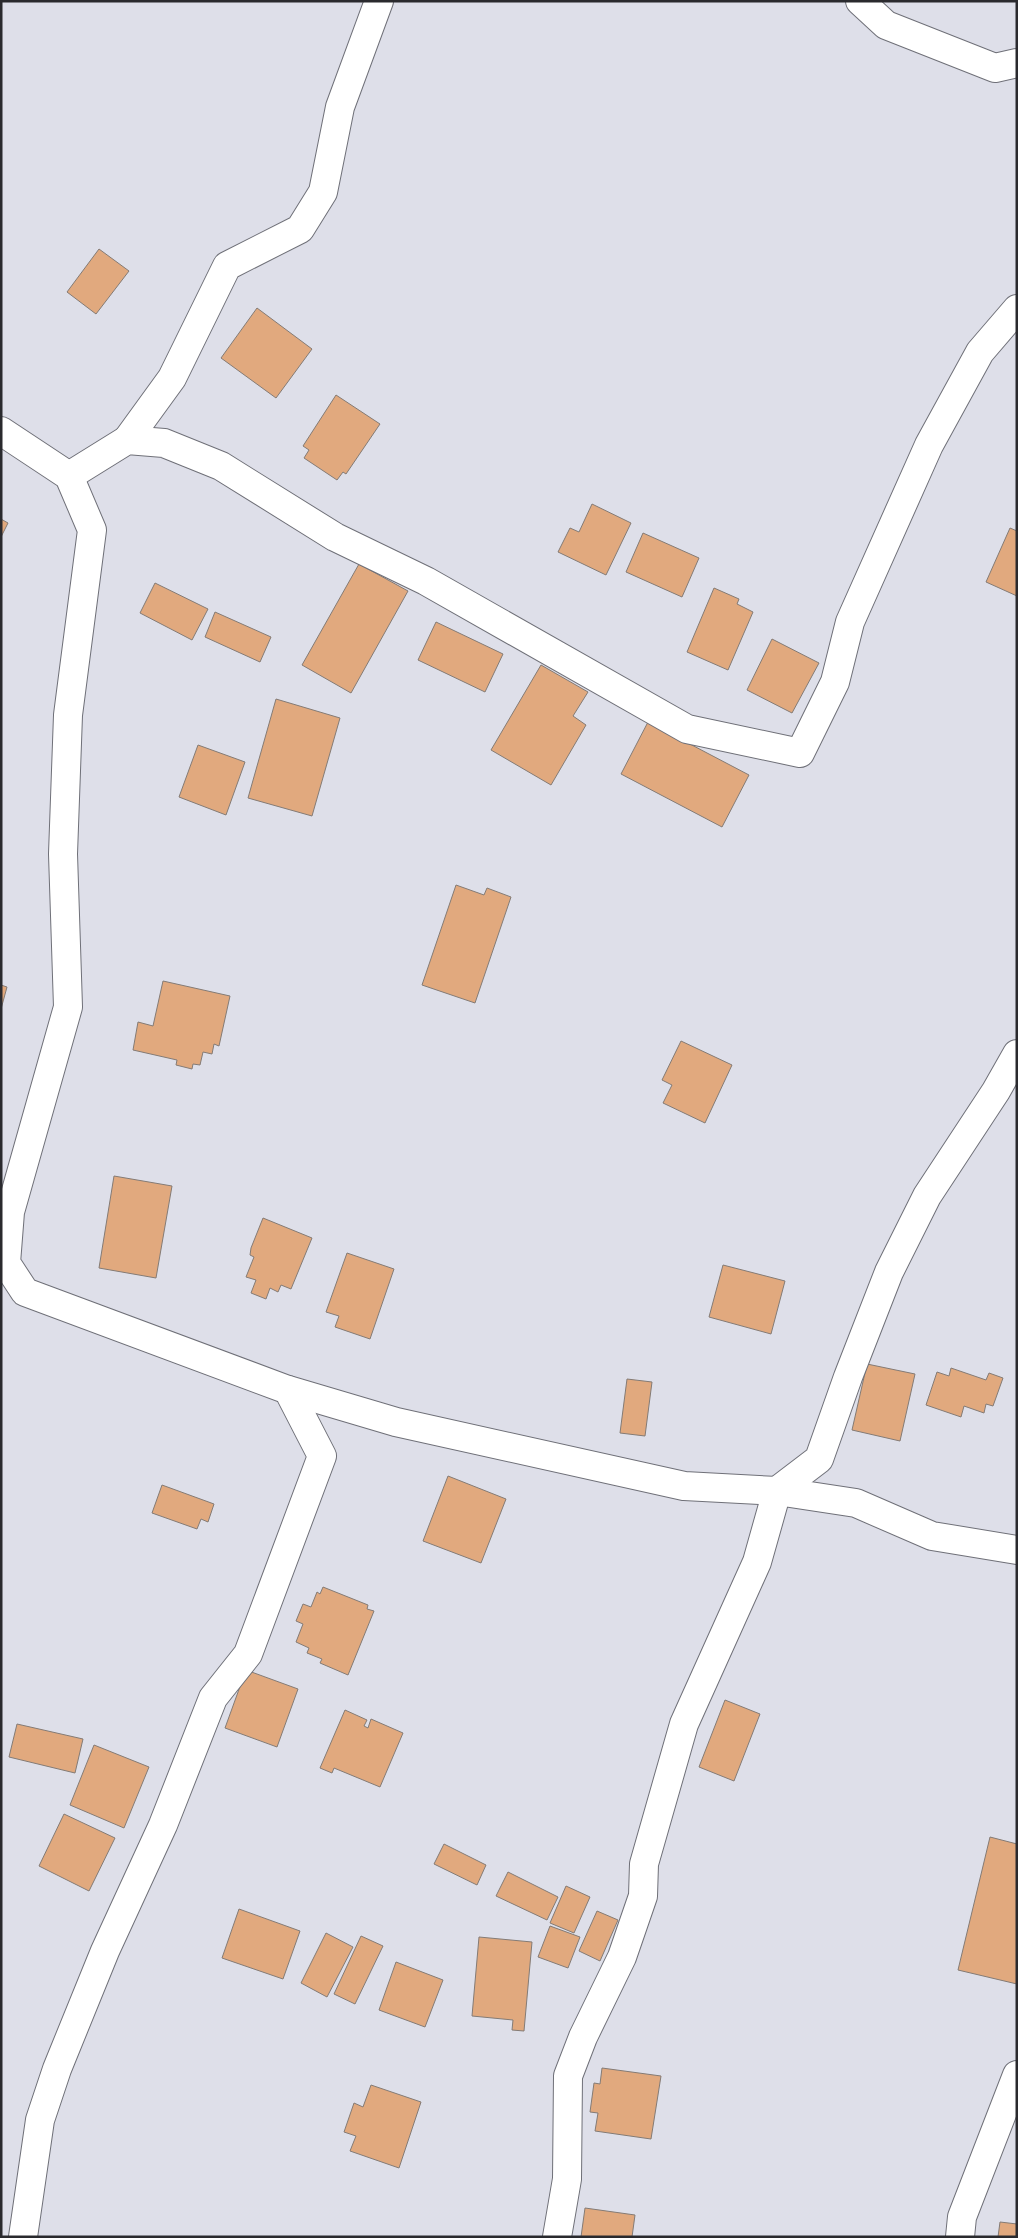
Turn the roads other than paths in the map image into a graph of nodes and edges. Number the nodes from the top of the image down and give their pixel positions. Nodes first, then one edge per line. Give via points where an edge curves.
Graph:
1 (379, 1) edge
2 (860, 1) edge
3 (1017, 63) edge
4 (1017, 309) edge
5 (1, 431) edge
6 (127, 440) junction
7 (69, 476) junction
8 (1017, 1054) edge
9 (288, 1390) junction
10 (777, 1491) junction
11 (1017, 1550) edge
12 (1017, 2074) edge
13 (23, 2237) edge
14 (558, 2237) edge
15 (960, 2237) edge

1 - 6 street via 340,107 323,192 300,229 227,266 172,378
2 - 3 street via 886,25 995,68
4 - 6 street via 980,352 929,445 850,622 835,682 800,753 687,729 434,586 335,536 221,466 164,443
5 - 7 street
6 - 7 street
7 - 9 street via 92,530 68,715 63,854 68,1007 10,1212 6,1263 25,1292
8 - 10 street via 927,1196 904,1241 848,1377 819,1459
9 - 10 street via 396,1422 684,1486
9 - 13 street via 322,1456 248,1654 213,1698 163,1825 105,1951 57,2069 40,2120
10 - 11 street via 856,1503 932,1536
10 - 14 street via 757,1562 684,1724 644,1864 642,1896 622,1956 568,2076 567,2179
12 - 15 street via 962,2217

